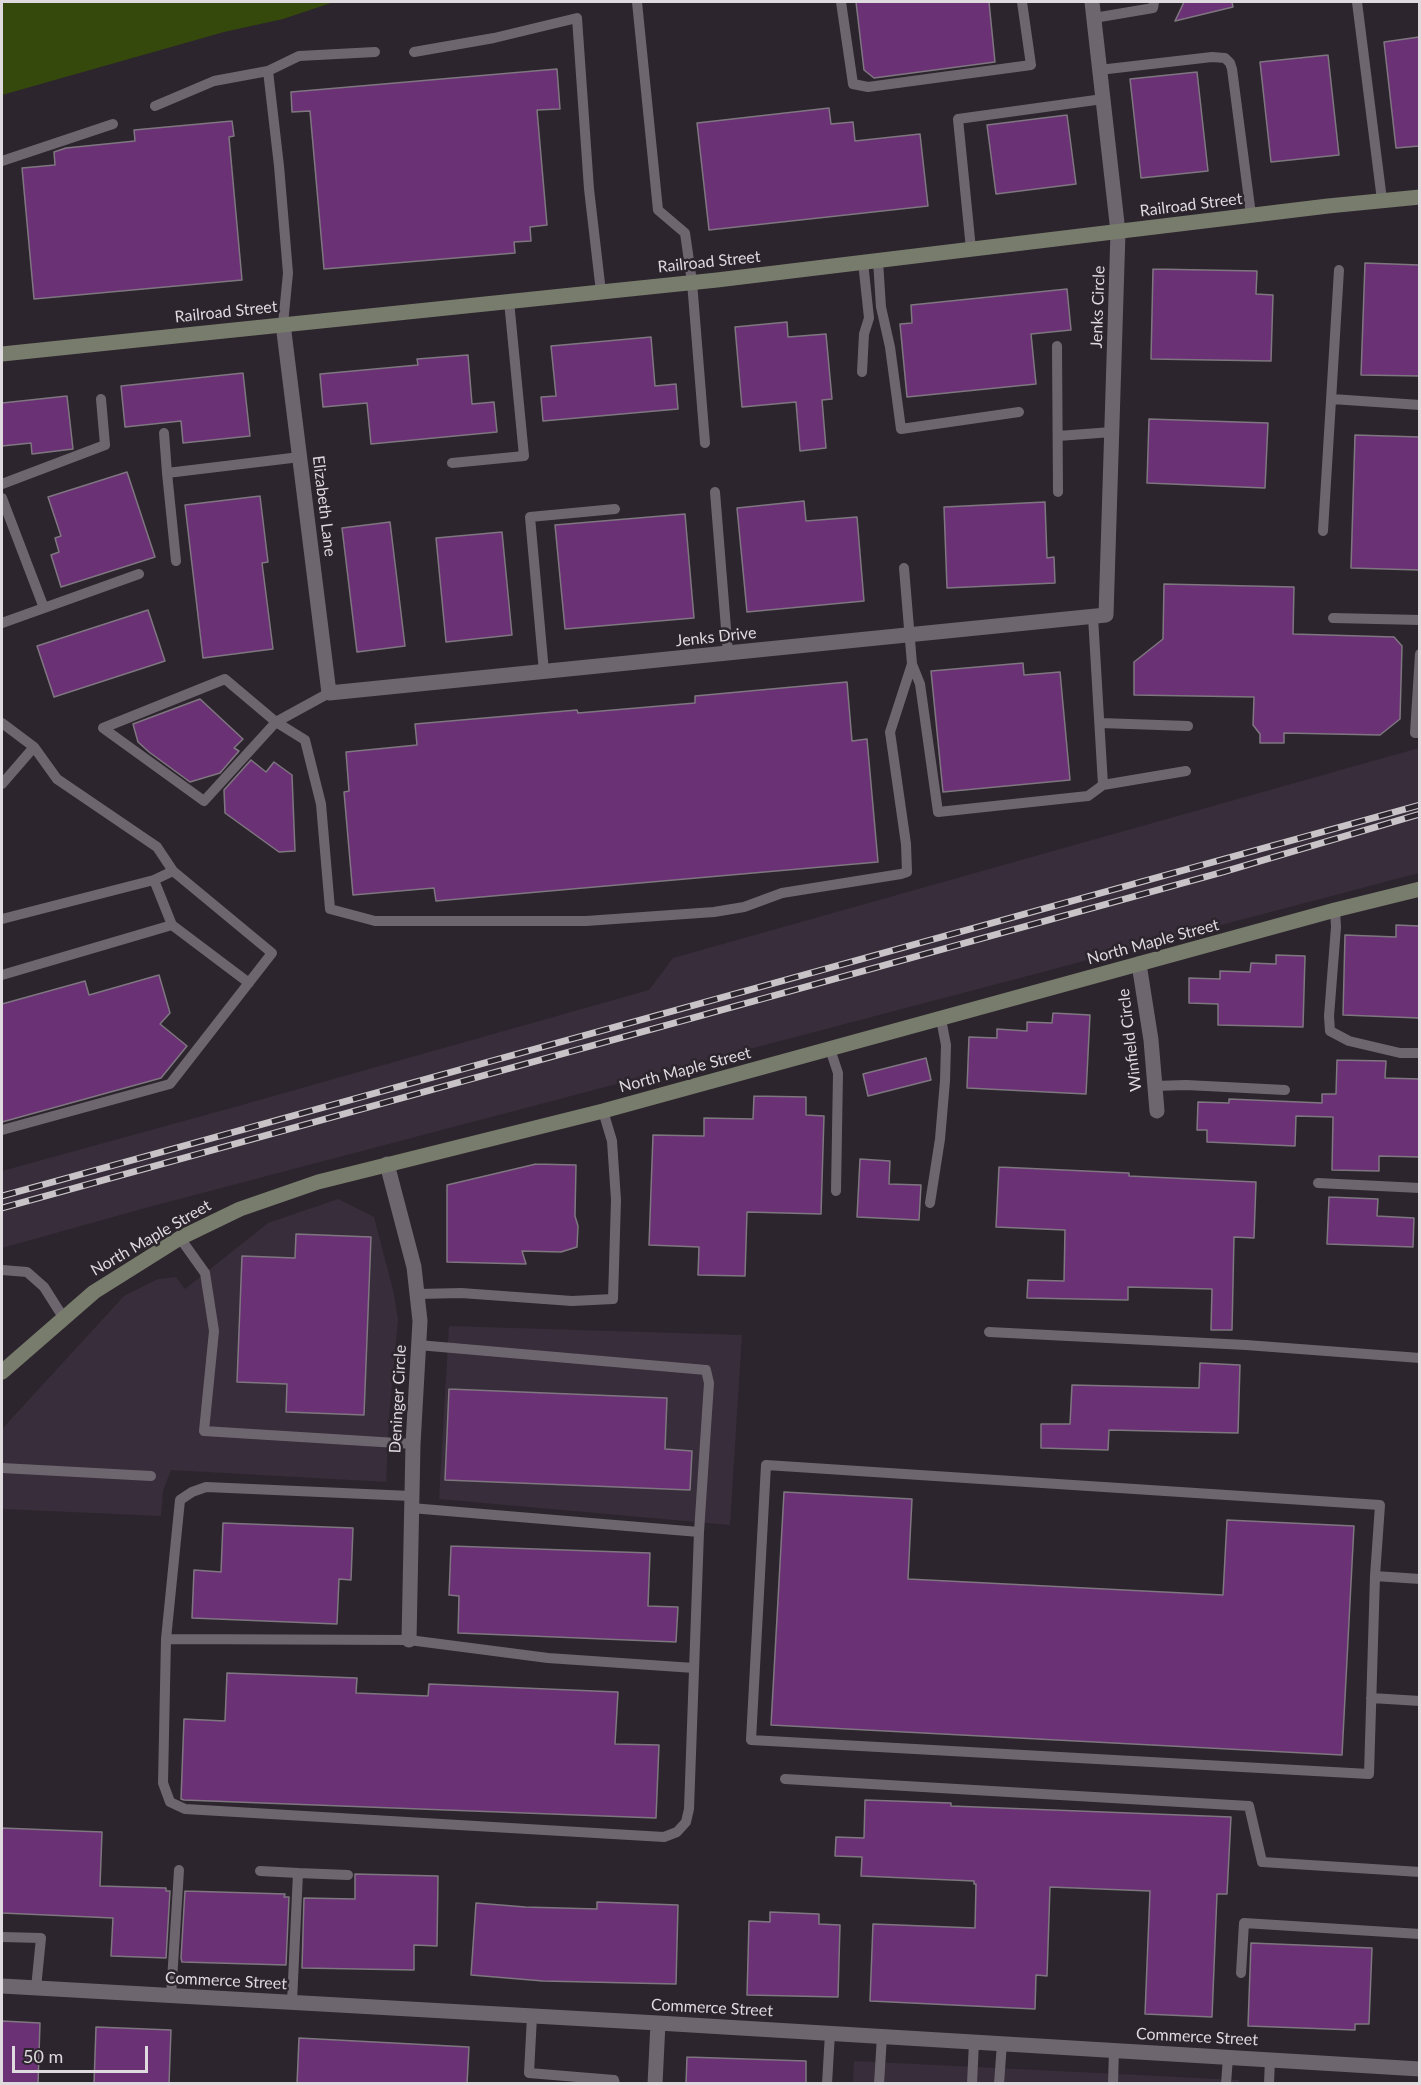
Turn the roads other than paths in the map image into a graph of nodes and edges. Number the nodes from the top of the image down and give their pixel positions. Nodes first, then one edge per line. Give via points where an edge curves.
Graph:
1 (637, 2) edge
2 (841, 2) edge
3 (1022, 2) edge
4 (1092, 2) edge
5 (1154, 2) edge
6 (1357, 2) edge
7 (1094, 18) junction
8 (375, 52) dead end
9 (414, 52) dead end
10 (1099, 70) junction
11 (268, 71) junction
12 (1103, 99) junction
13 (155, 106) dead end
14 (113, 124) dead end
15 (2, 161) edge
16 (1419, 197) edge
17 (1382, 200) junction
18 (1251, 215) junction
19 (1118, 232) junction
20 (971, 249) junction
21 (871, 262) junction
22 (1339, 270) dead end
23 (692, 282) junction
24 (601, 292) junction
25 (509, 301) junction
26 (283, 324) junction
27 (1057, 346) dead end
28 (2, 354) edge
29 (862, 372) dead end
30 (101, 399) dead end
31 (1332, 399) junction
32 (1419, 405) edge
33 (1019, 412) dead end
34 (1112, 432) junction
35 (164, 433) dead end
36 (1058, 436) junction
37 (705, 443) dead end
38 (300, 457) junction
39 (452, 463) dead end
40 (167, 473) junction
41 (2, 484) edge
42 (715, 492) dead end
43 (1059, 492) dead end
44 (2, 498) edge
45 (615, 509) dead end
46 (1323, 531) dead end
47 (176, 561) dead end
48 (904, 568) dead end
49 (139, 574) dead end
50 (44, 608) junction
51 (1100, 616) junction
52 (1333, 618) dead end
53 (1419, 620) edge
54 (2, 623) edge
55 (911, 635) junction
56 (728, 653) junction
57 (1419, 654) edge
58 (912, 664) junction
59 (544, 672) junction
60 (329, 693) junction
61 (276, 722) junction
62 (2, 723) edge
63 (1100, 723) junction
64 (1188, 726) dead end
65 (1419, 733) edge
66 (34, 747) junction
67 (1186, 771) dead end
68 (2, 784) edge
69 (1102, 785) junction
70 (173, 871) junction
71 (154, 880) junction
72 (1419, 890) edge
73 (1335, 910) junction
74 (2, 919) edge
75 (172, 925) junction
76 (1139, 964) junction
77 (2, 975) edge
78 (249, 983) junction
79 (941, 1019) junction
80 (830, 1049) junction
81 (1419, 1053) edge
82 (1155, 1086) junction
83 (1285, 1090) dead end
84 (603, 1111) junction
85 (1156, 1112) dead end
86 (2, 1130) edge
87 (387, 1164) junction
88 (1318, 1183) dead end
89 (1419, 1188) edge
90 (836, 1191) dead end
91 (930, 1203) dead end
92 (180, 1238) junction
93 (2, 1270) edge
94 (418, 1294) junction
95 (63, 1317) junction
96 (989, 1332) dead end
97 (418, 1345) junction
98 (1419, 1358) edge
99 (2, 1372) edge
100 (413, 1444) junction
101 (2, 1468) edge
102 (151, 1476) dead end
103 (411, 1502) junction
104 (699, 1532) junction
105 (1375, 1576) junction
106 (1419, 1579) edge
107 (166, 1639) junction
108 (409, 1640) junction
109 (694, 1668) junction
110 (1371, 1698) junction
111 (1419, 1701) edge
112 (785, 1779) dead end
113 (179, 1870) dead end
114 (260, 1871) dead end
115 (1419, 1872) edge
116 (298, 1873) junction
117 (348, 1875) dead end
118 (1419, 1934) edge
119 (2, 1937) edge
120 (1241, 1973) dead end
121 (2, 1986) edge
122 (36, 1988) junction
123 (171, 1996) junction
124 (292, 2002) junction
125 (531, 2016) junction
126 (658, 2023) junction
127 (831, 2033) junction
128 (882, 2036) junction
129 (974, 2042) junction
130 (1002, 2043) junction
131 (1114, 2050) junction
132 (1228, 2057) junction
133 (1270, 2060) junction
134 (1419, 2069) edge
135 (615, 2084) edge
136 (655, 2084) edge
137 (827, 2084) edge
138 (879, 2084) edge
139 (972, 2084) edge
140 (999, 2084) edge
141 (1113, 2084) edge
142 (1227, 2084) edge
143 (1269, 2084) edge

1 - 23 lane via 658,210 685,233
2 - 3 lane via 853,84 867,87 1031,65
4 - 7 street, Jenks Circle
5 - 7 lane via 1153,8
6 - 17 lane
7 - 10 street, Jenks Circle
8 - 11 lane via 299,56
9 - 24 lane via 577,18
10 - 12 street, Jenks Circle
10 - 18 lane via 1225,58 1232,69
11 - 13 lane via 214,81
11 - 26 lane via 288,273
12 - 19 street, Jenks Circle
12 - 20 lane via 958,119
14 - 15 lane
16 - 17 main road, Railroad Street
17 - 18 main road, Railroad Street
18 - 19 main road, Railroad Street
19 - 20 main road, Railroad Street
19 - 34 street, Jenks Circle
20 - 21 main road, Railroad Street
21 - 23 main road, Railroad Street
21 - 29 lane
21 - 33 lane via 890,347 901,429
22 - 31 lane
23 - 24 main road, Railroad Street
23 - 37 lane
24 - 25 main road, Railroad Street
25 - 26 main road, Railroad Street
25 - 39 lane via 524,456
26 - 28 main road, Railroad Street
26 - 38 street, Elizabeth Lane
27 - 36 lane
30 - 41 lane via 105,445
31 - 32 lane
31 - 46 lane
34 - 36 lane
34 - 51 street, Jenks Circle
35 - 40 lane
36 - 43 lane
38 - 40 lane
38 - 60 street, Elizabeth Lane
40 - 47 lane
42 - 56 lane
44 - 50 lane
45 - 59 lane via 530,517
48 - 55 lane
49 - 50 lane
50 - 54 lane
51 - 55 street, Jenks Drive
51 - 63 lane
52 - 53 lane
55 - 56 street, Jenks Drive
55 - 58 lane
56 - 59 street, Jenks Drive
57 - 65 lane via 1415,733
58 - 61 lane via 890,732 907,872 782,893 744,907 714,912 586,921 375,921 330,909 321,804 305,740
58 - 69 lane via 920,684 938,812 1088,796
59 - 60 street, Jenks Drive
60 - 61 lane
61 - 61 lane via 225,679 103,728 204,801
62 - 66 lane
63 - 64 lane
63 - 69 lane
66 - 68 lane
66 - 70 lane via 57,779 157,847
67 - 69 lane
70 - 71 lane
70 - 78 lane via 273,953
71 - 74 lane
71 - 75 lane
72 - 73 main road, North Maple Street
73 - 76 main road, North Maple Street
73 - 81 lane via 1330,1031 1349,1041 1400,1053
75 - 77 lane
75 - 78 lane
76 - 79 main road, North Maple Street
76 - 82 street, Winfield Circle
78 - 86 lane via 170,1084
79 - 80 main road, North Maple Street
79 - 91 lane via 946,1045 945,1081
80 - 84 main road, North Maple Street
80 - 90 lane via 838,1073
82 - 83 lane
82 - 85 street, Winfield Circle
84 - 87 main road, North Maple Street
84 - 94 lane via 612,1141 616,1200 613,1299 572,1301
87 - 92 main road, North Maple Street via 240,1209
87 - 94 street, Deninger Circle
88 - 89 lane
92 - 95 main road, North Maple Street via 94,1292
92 - 100 lane via 205,1274 214,1330 204,1431
93 - 95 lane via 27,1272 44,1287
94 - 97 street, Deninger Circle
95 - 99 main road, North Maple Street
96 - 98 lane
97 - 100 street, Deninger Circle
97 - 104 lane via 706,1370 709,1383
100 - 103 street, Deninger Circle
101 - 102 lane
103 - 104 lane
103 - 107 lane via 206,1487 192,1492 180,1500
103 - 108 street, Deninger Circle
104 - 109 lane
105 - 106 lane
105 - 110 lane
105 - 110 lane via 1380,1504 766,1465 751,1740 1369,1774
107 - 108 lane
107 - 109 lane via 162,1783 170,1802 185,1809 664,1837 677,1832 686,1822 689,1809
108 - 109 lane via 548,1658
110 - 111 lane
112 - 115 lane via 1249,1806 1262,1862
113 - 123 lane
114 - 116 lane
116 - 117 lane
116 - 124 lane
118 - 120 lane via 1244,1923
119 - 122 lane via 41,1938
121 - 122 street, Commerce Street
122 - 123 street, Commerce Street
123 - 124 street, Commerce Street
124 - 125 street, Commerce Street
125 - 126 street, Commerce Street
125 - 135 lane via 529,2073 614,2079
126 - 127 street, Commerce Street
126 - 136 street
127 - 128 street, Commerce Street
127 - 137 lane
128 - 129 street, Commerce Street
128 - 138 lane
129 - 130 street, Commerce Street
129 - 139 lane
130 - 131 street, Commerce Street
130 - 140 lane
131 - 132 street, Commerce Street
131 - 141 lane
132 - 133 street, Commerce Street
132 - 142 lane
133 - 134 street, Commerce Street
133 - 143 lane

